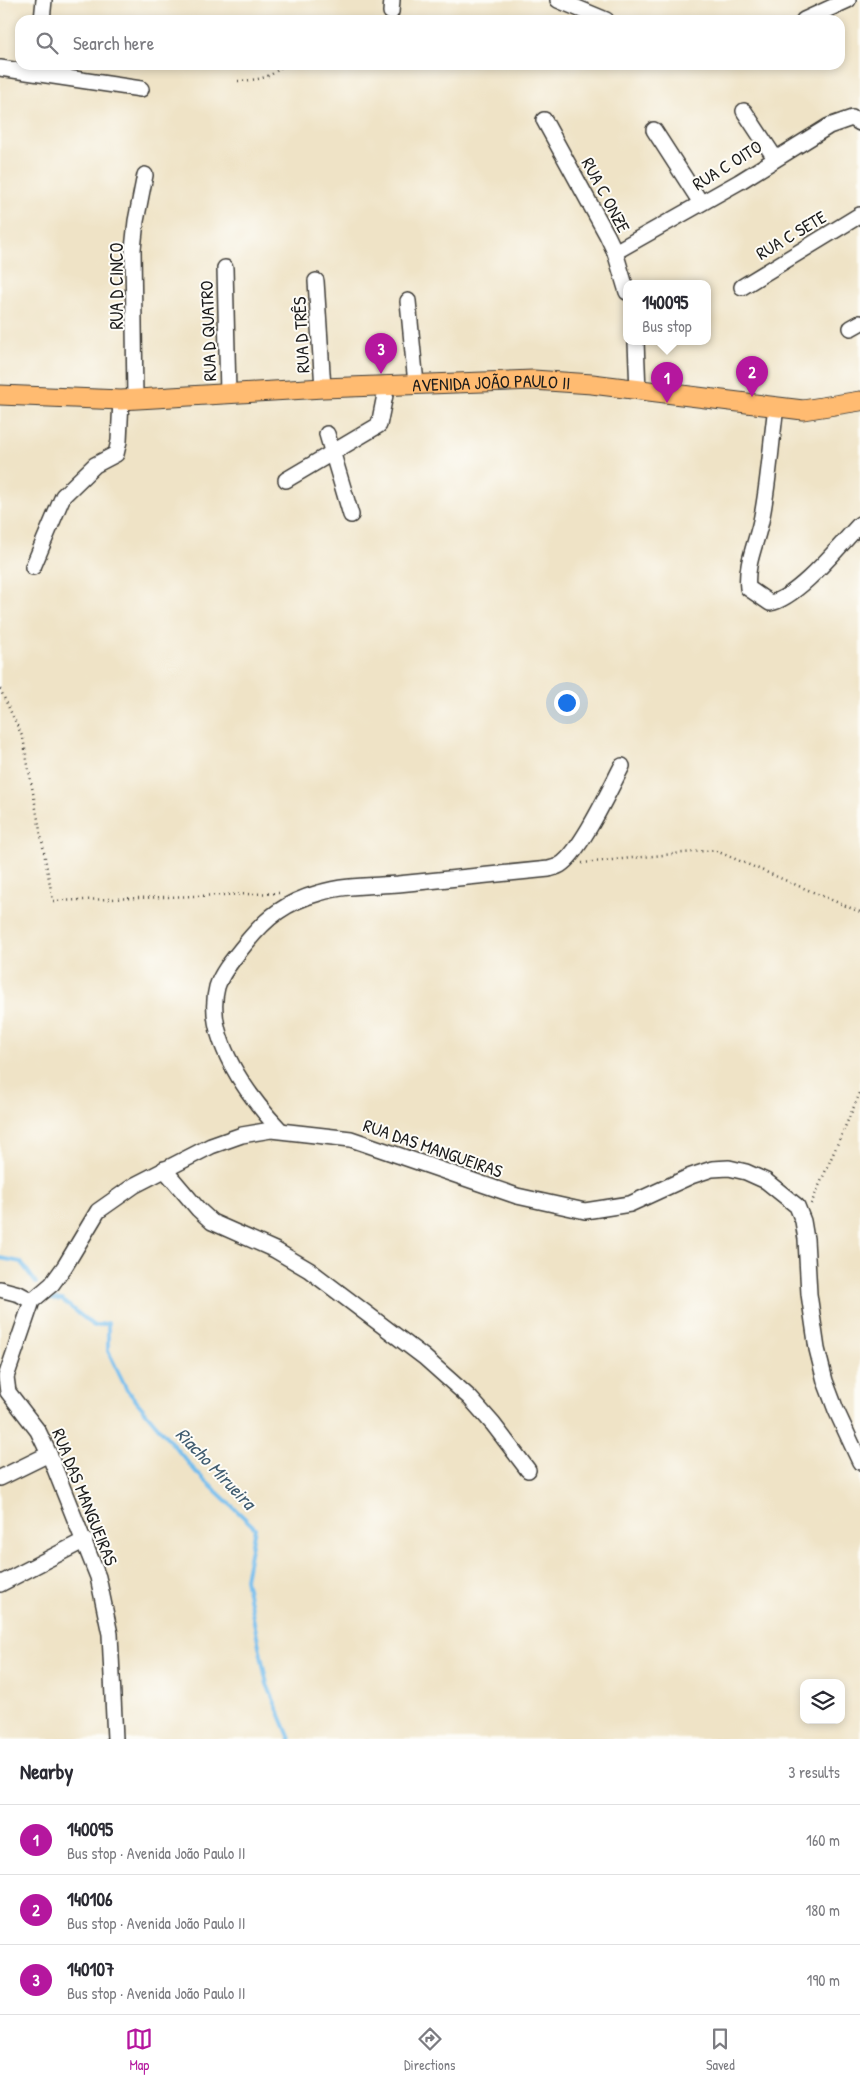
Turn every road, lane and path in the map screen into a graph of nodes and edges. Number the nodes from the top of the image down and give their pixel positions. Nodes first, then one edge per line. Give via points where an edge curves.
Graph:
1 (44, 0) edge
2 (558, 0) edge
3 (848, 0) edge
4 (42, 15) edge
5 (594, 15) edge
6 (815, 15) edge
7 (0, 68) edge
8 (15, 68) edge
9 (46, 70) edge
10 (277, 70) edge
11 (238, 82) dead end
12 (141, 89) dead end
13 (744, 111) dead end
14 (544, 120) dead end
15 (860, 123) edge
16 (654, 130) dead end
17 (775, 158) junction
18 (145, 175) dead end
19 (701, 203) junction
20 (860, 215) edge
21 (615, 252) junction
22 (225, 268) dead end
23 (623, 280) edge
24 (316, 281) dead end
25 (742, 287) dead end
26 (408, 301) dead end
27 (636, 345) edge
28 (416, 384) junction
29 (388, 386) junction
30 (323, 388) junction
31 (638, 391) junction
32 (228, 394) junction
33 (0, 395) edge
34 (128, 399) junction
35 (860, 401) edge
36 (776, 407) junction
37 (327, 434) dead end
38 (333, 451) junction
39 (286, 480) dead end
40 (351, 515) dead end
41 (860, 524) edge
42 (33, 567) dead end
43 (0, 689) edge
44 (622, 766) dead end
45 (560, 865) junction
46 (282, 893) dead end
47 (860, 912) edge
48 (860, 1093) edge
49 (280, 1130) junction
50 (164, 1169) junction
51 (803, 1221) junction
52 (0, 1289) edge
53 (32, 1301) junction
54 (4, 1393) edge
55 (49, 1454) junction
56 (860, 1462) edge
57 (528, 1470) dead end
58 (0, 1478) edge
59 (85, 1540) junction
60 (0, 1584) edge
61 (115, 1739) edge

1 - 4 street
2 - 5 street
3 - 6 street
7 - 8 street
9 - 12 street
10 - 11 path via 259,80
13 - 17 street
14 - 21 street, RUA C ONZE
15 - 17 street, RUA C OITO via 852,118 844,119
16 - 19 street
17 - 19 street, RUA C OITO
18 - 34 street, RUA D CINCO via 133,249
19 - 21 street, RUA C OITO
20 - 25 street, RUA C SETE
21 - 23 street, RUA C ONZE
22 - 32 street, RUA D QUATRO
24 - 30 street, RUA D TRÊS
26 - 28 street
27 - 31 street
28 - 29 main road, AVENIDA JOÃO PAULO II
28 - 31 main road, AVENIDA JOÃO PAULO II via 533,380
29 - 30 main road, AVENIDA JOÃO PAULO II
29 - 38 street via 379,425
30 - 32 main road, AVENIDA JOÃO PAULO II
31 - 36 main road, AVENIDA JOÃO PAULO II
32 - 34 main road, AVENIDA JOÃO PAULO II
33 - 34 main road, AVENIDA JOÃO PAULO II
34 - 42 street, RUA D CINCO via 116,454 95,464 63,496
35 - 36 main road, AVENIDA JOÃO PAULO II via 803,410
36 - 41 street via 764,508 751,556 748,588 770,603 780,601 821,566
37 - 38 street
38 - 39 street
38 - 40 street
43 - 46 path via 23,738 53,901
44 - 45 street via 586,832
45 - 47 path via 714,850
45 - 49 street via 549,869 321,892 284,906 258,928 227,967 217,986 214,1007 217,1031 236,1073 261,1110
48 - 51 path
49 - 50 street, RUA DAS MANGUEIRAS via 242,1135
49 - 51 street, RUA DAS MANGUEIRAS via 370,1144 517,1196 584,1211 630,1204 691,1176 712,1169 729,1168 766,1181 797,1206
50 - 53 street, RUA DAS MANGUEIRAS via 98,1211 52,1284
50 - 57 street via 212,1222 275,1250 309,1270 424,1357 470,1398
51 - 56 street, RUA DAS MANGUEIRAS via 817,1349 836,1410
52 - 53 street
53 - 54 street, RUA DAS MANGUEIRAS via 6,1377
54 - 55 street, RUA DAS MANGUEIRAS via 38,1431
55 - 58 street
55 - 59 street, RUA DAS MANGUEIRAS
59 - 60 street
59 - 61 street, RUA DAS MANGUEIRAS via 98,1577 110,1634

